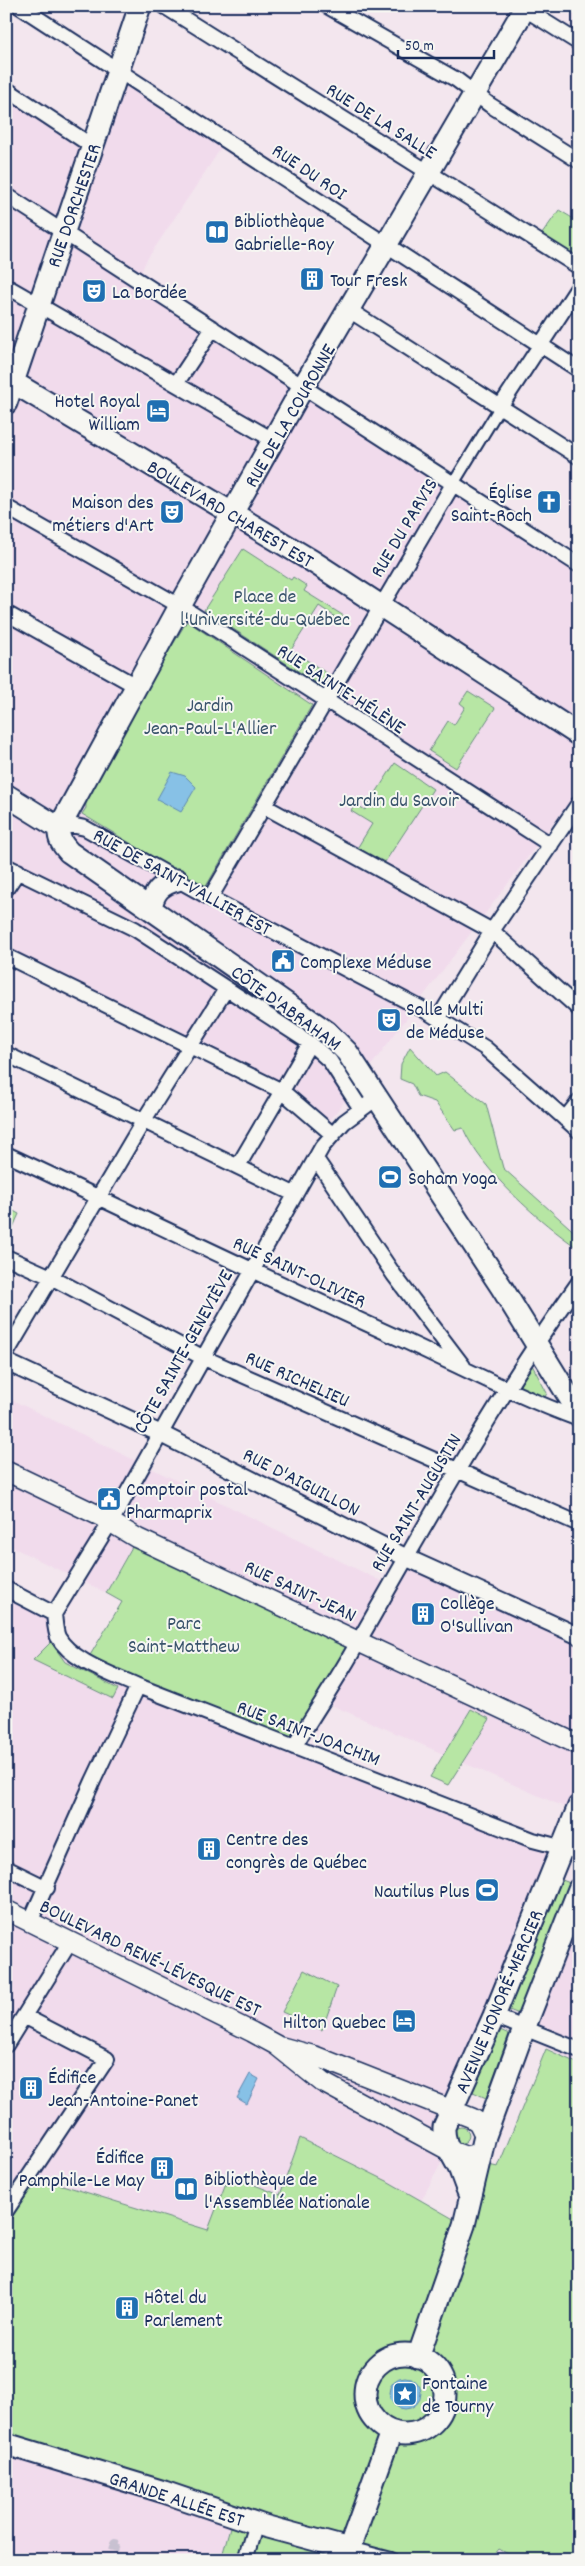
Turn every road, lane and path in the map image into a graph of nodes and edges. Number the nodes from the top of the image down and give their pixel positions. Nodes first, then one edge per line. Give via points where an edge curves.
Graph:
1 (19, 6) edge
2 (140, 6) edge
3 (164, 6) edge
4 (327, 6) edge
5 (524, 7) edge
6 (579, 43) edge
7 (119, 72) junction
8 (6, 89) edge
9 (476, 94) junction
10 (92, 146) junction
11 (579, 161) edge
12 (430, 174) junction
13 (6, 195) edge
14 (64, 232) junction
15 (387, 246) junction
16 (579, 267) edge
17 (6, 286) edge
18 (579, 286) edge
19 (39, 306) junction
20 (349, 310) junction
21 (213, 328) junction
22 (540, 345) junction
23 (579, 370) edge
24 (10, 380) edge
25 (176, 384) junction
26 (303, 387) junction
27 (6, 403) edge
28 (500, 407) junction
29 (274, 440) junction
30 (579, 457) edge
31 (453, 484) junction
32 (6, 507) edge
33 (233, 514) junction
34 (579, 565) edge
35 (380, 605) junction
36 (180, 606) junction
37 (6, 613) edge
38 (136, 686) junction
39 (324, 701) junction
40 (579, 735) edge
41 (6, 794) edge
42 (578, 805) edge
43 (264, 806) junction
44 (59, 828) junction
45 (551, 846) junction
46 (12, 868) edge
47 (177, 880) junction
48 (6, 889) edge
49 (210, 898) junction
50 (152, 909) junction
51 (492, 931) junction
52 (6, 956) edge
53 (226, 989) junction
54 (579, 1009) edge
55 (438, 1019) junction
56 (310, 1043) junction
57 (190, 1045) junction
58 (6, 1054) edge
59 (282, 1091) junction
60 (579, 1101) edge
61 (370, 1103) junction
62 (565, 1119) junction
63 (144, 1120) junction
64 (579, 1131) edge
65 (332, 1134) junction
66 (6, 1154) edge
67 (316, 1159) junction
68 (238, 1166) junction
69 (294, 1194) junction
70 (99, 1198) junction
71 (6, 1257) edge
72 (250, 1271) junction
73 (51, 1278) junction
74 (579, 1282) edge
75 (536, 1343) junction
76 (6, 1354) edge
77 (202, 1356) junction
78 (6, 1362) edge
79 (465, 1368) junction
80 (506, 1390) junction
81 (579, 1413) edge
82 (579, 1419) edge
83 (159, 1433) junction
84 (6, 1471) edge
85 (457, 1471) junction
86 (109, 1523) junction
87 (579, 1524) edge
88 (405, 1557) junction
89 (6, 1589) edge
90 (54, 1614) junction
91 (579, 1636) edge
92 (358, 1641) junction
93 (138, 1686) junction
94 (579, 1745) edge
95 (294, 1748) junction
96 (579, 1806) edge
97 (571, 1850) edge
98 (6, 1868) edge
99 (47, 1888) junction
100 (579, 1888) edge
101 (6, 1910) edge
102 (30, 1922) junction
103 (70, 1942) junction
104 (24, 2016) junction
105 (494, 2016) junction
106 (524, 2029) junction
107 (6, 2045) edge
108 (276, 2045) junction
109 (579, 2050) edge
110 (450, 2111) junction
111 (483, 2144) junction
112 (448, 2150) junction
113 (470, 2196) junction
114 (6, 2211) edge
115 (418, 2357) junction
116 (392, 2432) junction
117 (6, 2444) edge
118 (256, 2523) junction
119 (349, 2549) junction
120 (245, 2560) edge
121 (391, 2560) edge

1 - 7 street, RUE DU ROI
2 - 7 main road, RUE DORCHESTER
3 - 12 street, RUE DE LA SALLE
4 - 9 street
5 - 6 street
5 - 9 main road, RUE DE LA COURONNE
7 - 10 main road, RUE DORCHESTER
7 - 15 street, RUE DU ROI
8 - 10 street
9 - 11 street
9 - 12 main road, RUE DE LA COURONNE
10 - 14 main road, RUE DORCHESTER
12 - 15 main road, RUE DE LA COURONNE
12 - 16 street, RUE DE LA SALLE
13 - 14 street
14 - 19 main road, RUE DORCHESTER
14 - 21 street
15 - 20 main road, RUE DE LA COURONNE
15 - 22 street, RUE DU ROI
17 - 19 street
18 - 22 street, RUE DU PARVIS
19 - 24 main road, RUE DORCHESTER
19 - 25 street
20 - 26 main road, RUE DE LA COURONNE
20 - 28 street
21 - 25 street
21 - 26 street
22 - 23 street, RUE DU ROI
22 - 28 street, RUE DU PARVIS
24 - 27 main road, RUE DORCHESTER
24 - 33 main road, BOULEVARD CHAREST EST
25 - 29 street
26 - 29 main road, RUE DE LA COURONNE
26 - 31 street
28 - 30 street
28 - 31 street, RUE DU PARVIS
29 - 33 main road, RUE DE LA COURONNE
31 - 34 street
31 - 35 street, RUE DU PARVIS
32 - 36 street, RUE SAINTE-HÉLÈNE
33 - 35 main road, BOULEVARD CHAREST EST
33 - 36 main road, RUE DE LA COURONNE
35 - 39 street, RUE DU PARVIS
35 - 40 main road, BOULEVARD CHAREST EST
36 - 38 main road, RUE DE LA COURONNE
36 - 39 street, RUE SAINTE-HÉLÈNE
37 - 38 street
38 - 44 main road, RUE DE LA COURONNE
39 - 43 street, RUE DU PARVIS
39 - 45 street, RUE SAINTE-HÉLÈNE
41 - 44 main road
42 - 45 street
43 - 49 street, RUE DU PARVIS
43 - 51 street
44 - 47 street, RUE DE SAINT-VALLIER EST via 71,825 85,828
44 - 50 main road, CÔTE D'ABRAHAM via 62,844 69,852
45 - 51 street
46 - 48 street
46 - 53 street via 134,929
47 - 49 street, RUE DE SAINT-VALLIER EST
47 - 50 main road via 161,886 152,900
49 - 55 street, RUE DE SAINT-VALLIER EST
50 - 61 main road, CÔTE D'ABRAHAM via 327,1032 348,1052
51 - 54 street
51 - 55 street
52 - 57 street
53 - 56 street
53 - 57 street
55 - 62 street, RUE DE SAINT-VALLIER EST via 485,1048
56 - 59 street
56 - 61 street
57 - 59 street
57 - 63 street
58 - 63 street
59 - 65 street
59 - 68 street
60 - 62 street
61 - 65 street, CÔTE SAINTE-GENEVIÈVE
61 - 75 main road, CÔTE D'ABRAHAM
62 - 64 street, RUE DE SAINT-VALLIER EST
63 - 68 street
63 - 70 street
65 - 67 street, CÔTE SAINTE-GENEVIÈVE
66 - 70 street, RUE SAINT-OLIVIER
67 - 69 street, CÔTE SAINTE-GENEVIÈVE
67 - 79 street via 394,1275
68 - 69 street
69 - 72 street, CÔTE SAINTE-GENEVIÈVE
70 - 72 street, RUE SAINT-OLIVIER
70 - 73 street
71 - 73 street, RUE RICHELIEU
72 - 77 street, CÔTE SAINTE-GENEVIÈVE
72 - 79 street, RUE SAINT-OLIVIER
73 - 76 street
73 - 77 street, RUE RICHELIEU
74 - 75 street, RUE SAINT-AUGUSTIN
75 - 80 street, RUE SAINT-AUGUSTIN
75 - 81 main road, CÔTE D'ABRAHAM
77 - 83 street, CÔTE SAINTE-GENEVIÈVE
77 - 85 street, RUE RICHELIEU
78 - 83 street, RUE D'AIGUILLON
79 - 80 street, RUE SAINT-OLIVIER
80 - 82 street, RUE SAINT-OLIVIER
80 - 85 street, RUE SAINT-AUGUSTIN
83 - 86 street, CÔTE SAINTE-GENEVIÈVE
83 - 88 street, RUE D'AIGUILLON
84 - 86 main road, RUE SAINT-JEAN
85 - 87 street, RUE RICHELIEU
85 - 88 street, RUE SAINT-AUGUSTIN
86 - 90 street, CÔTE SAINTE-GENEVIÈVE
86 - 92 main road, RUE SAINT-JEAN
88 - 91 street, RUE D'AIGUILLON
88 - 92 street, RUE SAINT-AUGUSTIN
89 - 90 street
90 - 93 street, RUE SAINT-JOACHIM via 58,1635 66,1649 78,1658
92 - 94 main road, RUE SAINT-JEAN
92 - 95 street, RUE SAINT-AUGUSTIN
93 - 95 street, RUE SAINT-JOACHIM
93 - 99 street
95 - 97 street, RUE SAINT-JOACHIM via 533,1840
96 - 97 main road, AVENUE HONORÉ-MERCIER
97 - 105 main road, AVENUE HONORÉ-MERCIER
98 - 99 street
99 - 102 street
100 - 106 main road, AVENUE HONORÉ-MERCIER
101 - 102 main road, BOULEVARD RENÉ-LÉVESQUE EST
102 - 103 main road, BOULEVARD RENÉ-LÉVESQUE EST
103 - 104 street
103 - 108 main road, BOULEVARD RENÉ-LÉVESQUE EST
104 - 107 street
104 - 114 street via 106,2059
105 - 106 street
105 - 110 main road, AVENUE HONORÉ-MERCIER
106 - 109 street
106 - 111 main road, AVENUE HONORÉ-MERCIER
108 - 110 main road, BOULEVARD RENÉ-LÉVESQUE EST via 324,2059
108 - 112 main road, BOULEVARD RENÉ-LÉVESQUE EST via 322,2082
110 - 111 main road, BOULEVARD RENÉ-LÉVESQUE EST via 478,2122
110 - 112 main road, AVENUE HONORÉ-MERCIER via 444,2132
111 - 112 main road, BOULEVARD RENÉ-LÉVESQUE EST via 465,2156
111 - 113 main road, AVENUE HONORÉ-MERCIER
112 - 113 main road, AVENUE HONORÉ-MERCIER
113 - 115 main road, AVENUE HONORÉ-MERCIER via 464,2225
115 - 116 main road via 406,2354 393,2356 382,2362 367,2382 367,2406 372,2417
115 - 116 main road via 429,2362 442,2380 444,2406 430,2425 418,2432
116 - 119 main road
117 - 118 main road, GRANDE ALLÉE EST
118 - 119 main road, GRANDE ALLÉE EST
118 - 120 street
119 - 121 street

